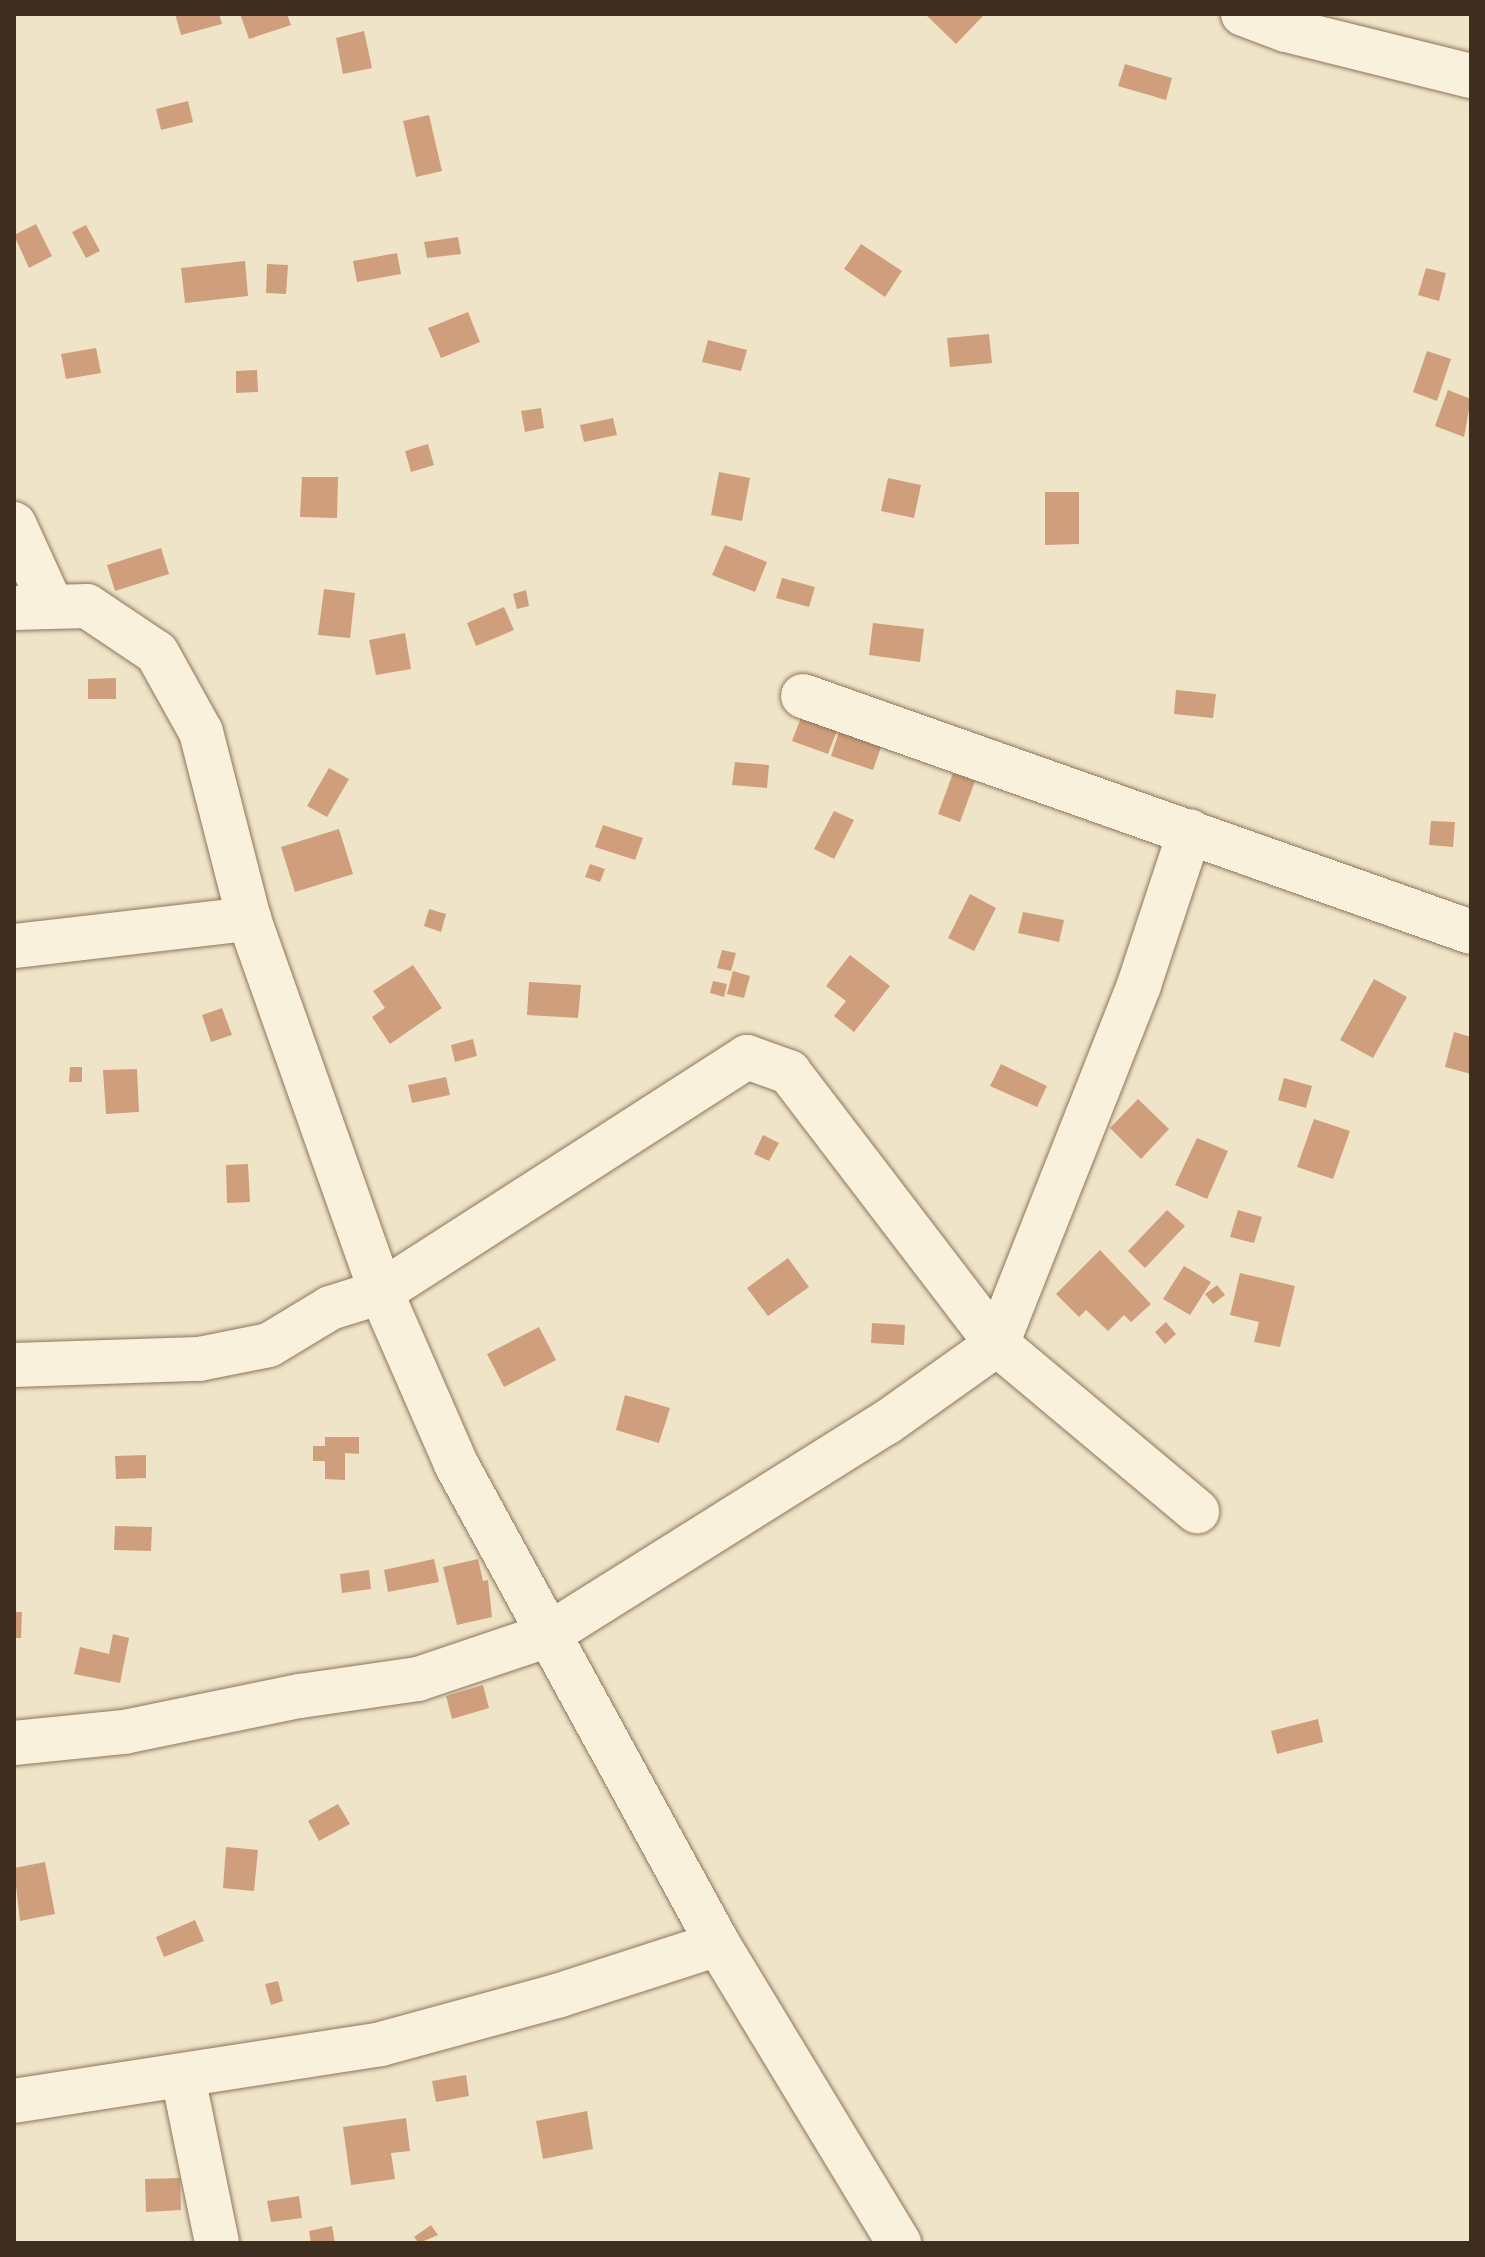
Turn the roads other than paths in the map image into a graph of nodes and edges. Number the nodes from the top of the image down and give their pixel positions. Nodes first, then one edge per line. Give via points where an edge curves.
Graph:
1 (1243, 14) edge
2 (1471, 76) edge
3 (14, 524) edge
4 (33, 608) edge
5 (803, 696) dead end
6 (1190, 831) junction
7 (249, 919) junction
8 (1471, 932) edge
9 (14, 946) edge
10 (381, 1292) junction
11 (997, 1344) junction
12 (14, 1365) edge
13 (1197, 1511) dead end
14 (546, 1636) junction
15 (14, 1743) edge
16 (718, 1944) junction
17 (183, 2077) junction
18 (14, 2101) edge
19 (217, 2243) edge
20 (899, 2243) edge

1 - 2 street via 1286,30
3 - 4 street
4 - 7 street via 87,606 157,653 201,732
5 - 6 street
6 - 8 street
6 - 11 street via 1139,985
7 - 9 street
7 - 10 street
10 - 11 street via 747,1057 789,1072
10 - 12 street via 330,1308 255,1348 199,1359
10 - 14 street via 456,1464
11 - 13 street
11 - 14 street via 873,1432
14 - 15 street via 418,1679 300,1696 124,1732
14 - 16 street
16 - 17 street via 557,1996 381,2044
16 - 20 street
17 - 18 street
17 - 19 street

